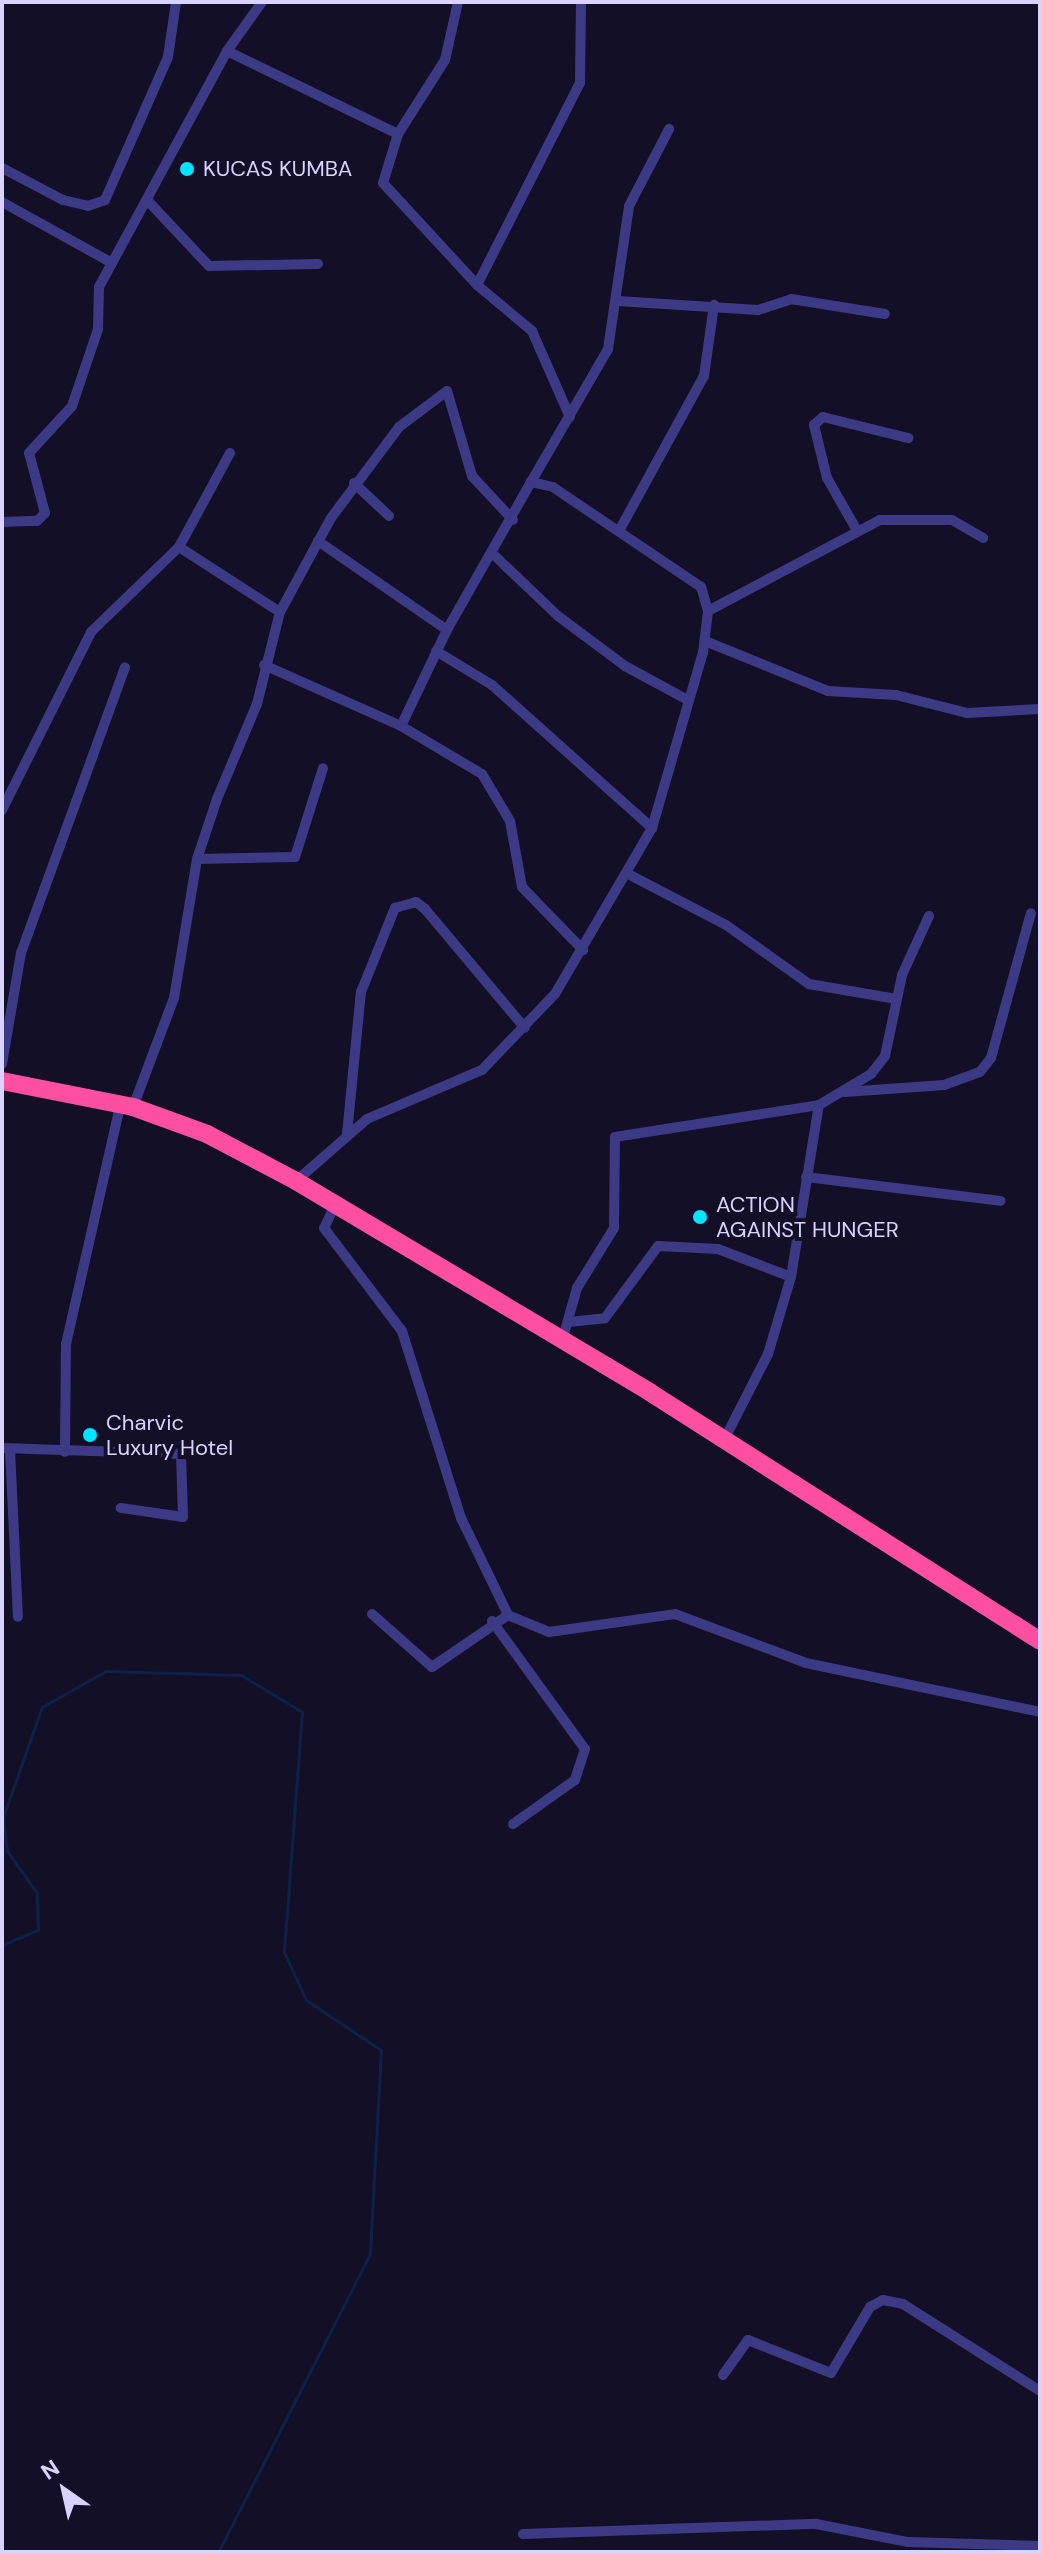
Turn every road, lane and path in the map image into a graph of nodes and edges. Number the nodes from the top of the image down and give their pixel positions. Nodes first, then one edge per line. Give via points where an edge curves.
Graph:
1 (176, 2) edge
2 (262, 2) edge
3 (458, 2) edge
4 (581, 2) edge
5 (227, 51) junction
6 (669, 129) dead end
7 (398, 134) junction
8 (2, 168) edge
9 (148, 201) junction
10 (2, 202) edge
11 (112, 263) junction
12 (318, 264) dead end
13 (477, 285) junction
14 (618, 301) junction
15 (714, 305) junction
16 (885, 314) dead end
17 (570, 417) junction
18 (908, 438) dead end
19 (230, 453) dead end
20 (531, 482) junction
21 (354, 483) junction
22 (389, 516) dead end
23 (513, 520) junction
24 (2, 522) edge
25 (855, 527) junction
26 (619, 531) junction
27 (983, 538) dead end
28 (318, 541) junction
29 (179, 547) junction
30 (495, 556) junction
31 (708, 611) junction
32 (280, 612) junction
33 (447, 630) junction
34 (705, 641) junction
35 (436, 651) junction
36 (264, 665) junction
37 (125, 667) dead end
38 (686, 699) junction
39 (1040, 709) edge
40 (401, 726) junction
41 (323, 768) dead end
42 (2, 810) edge
43 (652, 828) junction
44 (197, 859) junction
45 (630, 875) junction
46 (1031, 913) dead end
47 (929, 916) dead end
48 (583, 950) junction
49 (897, 999) junction
50 (525, 1028) junction
51 (2, 1064) edge
52 (2, 1081) edge
53 (843, 1092) junction
54 (819, 1105) junction
55 (127, 1106) junction
56 (347, 1134) junction
57 (806, 1177) junction
58 (296, 1181) junction
59 (1001, 1201) dead end
60 (334, 1207) junction
61 (791, 1277) junction
62 (569, 1322) junction
63 (562, 1341) junction
64 (723, 1442) junction
65 (6, 1449) edge
66 (65, 1452) junction
67 (121, 1508) dead end
68 (372, 1614) dead end
69 (508, 1615) junction
70 (18, 1617) dead end
71 (492, 1621) junction
72 (1040, 1641) edge
73 (1040, 1712) edge
74 (513, 1824) dead end
75 (723, 2375) dead end
76 (1040, 2391) edge
77 (523, 2534) dead end
78 (1040, 2546) edge

1 - 8 street via 168,57 105,200 88,206 63,200
2 - 5 street via 251,27
3 - 7 street via 445,60
4 - 13 street via 580,83
5 - 7 street
5 - 9 street
6 - 14 street via 629,206
7 - 13 street via 387,195
9 - 11 street
9 - 12 street via 209,266
10 - 11 street
11 - 24 street via 99,287 98,329 72,406 29,453 45,513 37,521
13 - 17 street via 532,331
14 - 15 street
14 - 17 street via 608,349
15 - 16 street via 758,310 791,299
15 - 26 street via 704,376
17 - 20 street
18 - 25 street via 823,417 814,425 827,478
19 - 29 street
20 - 23 street
20 - 26 street via 553,487
21 - 22 street
21 - 23 street via 418,407 447,391 472,476
21 - 28 street
23 - 30 street
25 - 27 street via 919,515 952,520
25 - 31 street
26 - 31 street via 701,587
28 - 32 street
28 - 33 street
29 - 32 street
29 - 42 street via 91,632
30 - 33 street
30 - 38 street via 569,625
31 - 34 street
32 - 36 street
33 - 35 street
34 - 38 street
34 - 39 street via 828,691 896,695 967,713
35 - 40 street
35 - 43 street via 492,685
36 - 40 street
36 - 44 street via 257,704
37 - 51 street via 21,953
38 - 43 street
40 - 48 street via 482,774 501,796 522,887
41 - 44 street via 295,857
43 - 45 street
44 - 55 street via 174,998
45 - 48 street
45 - 49 street via 726,925 809,984
46 - 53 street via 991,1058 980,1072 944,1085
47 - 49 street
48 - 50 street
49 - 53 street via 885,1056
50 - 56 street via 456,1086 397,1104
50 - 56 street via 425,909 416,902 395,908 361,992
52 - 55 highway
53 - 54 street
54 - 57 street
54 - 62 street via 615,1137 614,1228 577,1288
55 - 58 highway via 207,1134
55 - 66 street via 66,1344
56 - 58 street
57 - 59 street
57 - 61 street
58 - 60 highway
60 - 63 highway
60 - 69 street via 324,1228 380,1295 407,1343 461,1518
61 - 62 street via 718,1249 658,1246 605,1318
61 - 64 street via 768,1354
62 - 63 street
63 - 64 highway
64 - 72 highway via 998,1608
65 - 66 street
65 - 70 street
66 - 67 street via 181,1454 183,1517
68 - 71 street via 432,1667
69 - 71 street
69 - 73 street via 549,1632 675,1614 806,1663
71 - 74 street via 585,1749 575,1780
75 - 76 street via 748,2340 831,2373 870,2307 883,2300 903,2304
77 - 78 street via 816,2524 908,2542

